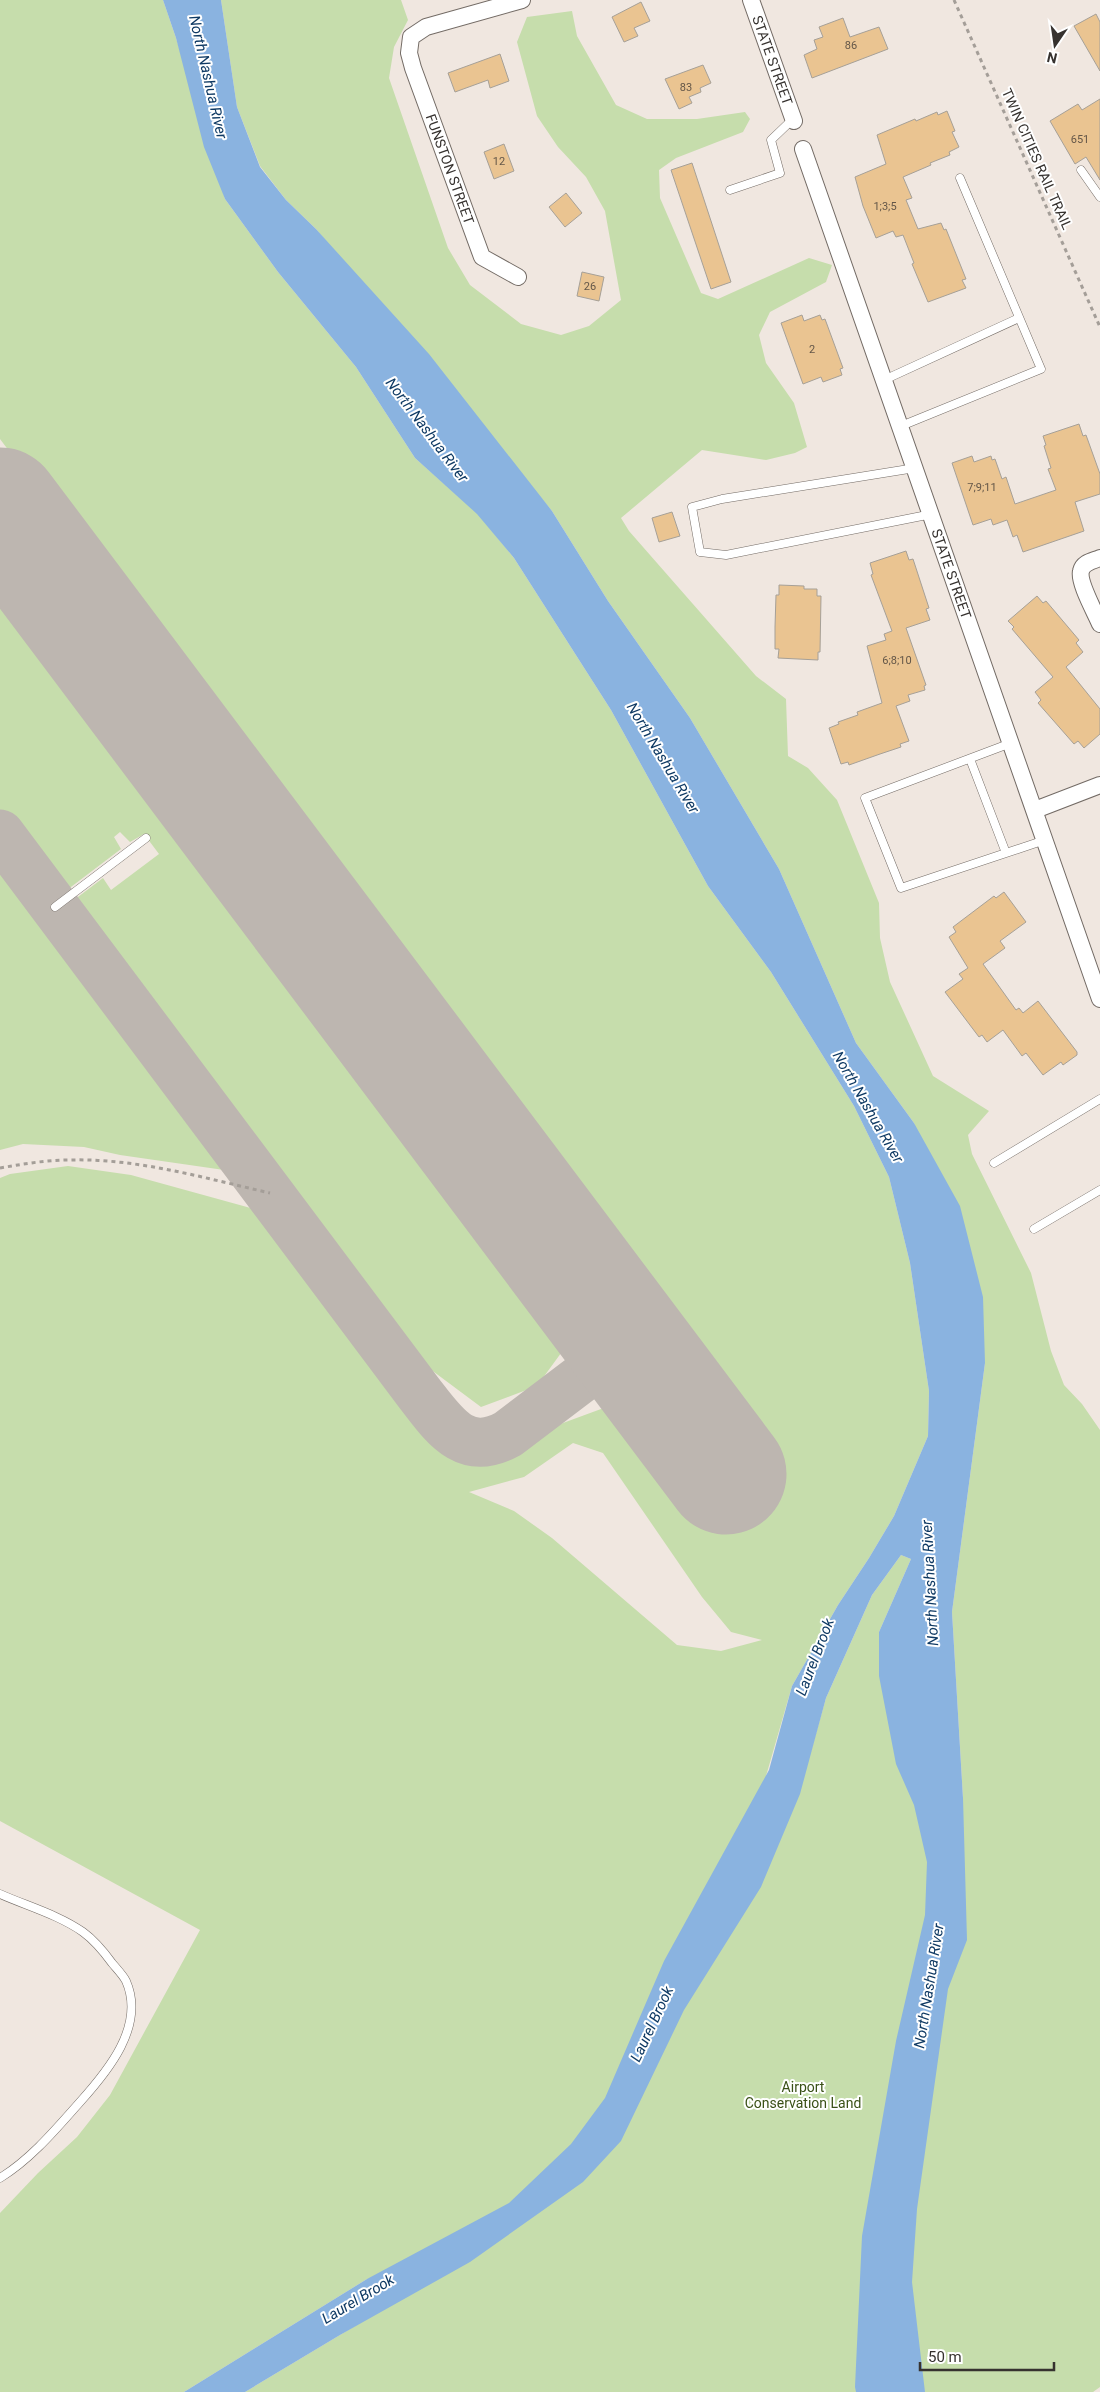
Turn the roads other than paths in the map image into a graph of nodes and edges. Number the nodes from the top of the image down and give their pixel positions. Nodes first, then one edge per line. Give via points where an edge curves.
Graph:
1 (522, 0) edge
2 (751, 0) edge
3 (793, 120) joint
4 (803, 149) dead end
5 (1081, 170) dead end
6 (960, 178) dead end
7 (730, 190) dead end
8 (1100, 197) edge
9 (518, 277) dead end
10 (1019, 318) junction
11 (884, 380) junction
12 (901, 426) junction
13 (915, 468) junction
14 (932, 514) junction
15 (1100, 558) edge
16 (1100, 624) edge
17 (1011, 743) junction
18 (970, 759) junction
19 (1100, 785) edge
20 (1035, 810) junction
21 (146, 838) dead end
22 (1045, 840) junction
23 (1006, 853) junction
24 (54, 907) dead end
25 (1100, 999) edge
26 (1100, 1099) edge
27 (994, 1163) dead end
28 (1100, 1190) edge
29 (1034, 1229) dead end
30 (0, 1894) edge
31 (0, 2178) edge

1 - 9 street, FUNSTON STREET via 426,26 411,37 409,53 482,257
2 - 3 street, STATE STREET
3 - 7 lane via 770,140 780,173
4 - 11 street, STATE STREET
5 - 8 lane
6 - 10 lane
10 - 11 lane
10 - 12 lane via 1041,369
11 - 12 street, STATE STREET
12 - 13 street, STATE STREET
13 - 14 street, STATE STREET
13 - 14 lane via 722,499 692,507 700,552 726,555
14 - 17 street, STATE STREET
15 - 16 street via 1087,562 1081,571 1082,582
17 - 18 lane
17 - 20 street, STATE STREET
18 - 23 lane
18 - 23 lane via 865,798 901,888
19 - 20 street
20 - 22 street, STATE STREET
21 - 24 lane
22 - 23 lane
22 - 25 street, STATE STREET
26 - 27 lane
28 - 29 lane
30 - 31 lane via 83,1932 105,1953 126,1981 130,2002 129,2024 121,2048 104,2076 54,2132

